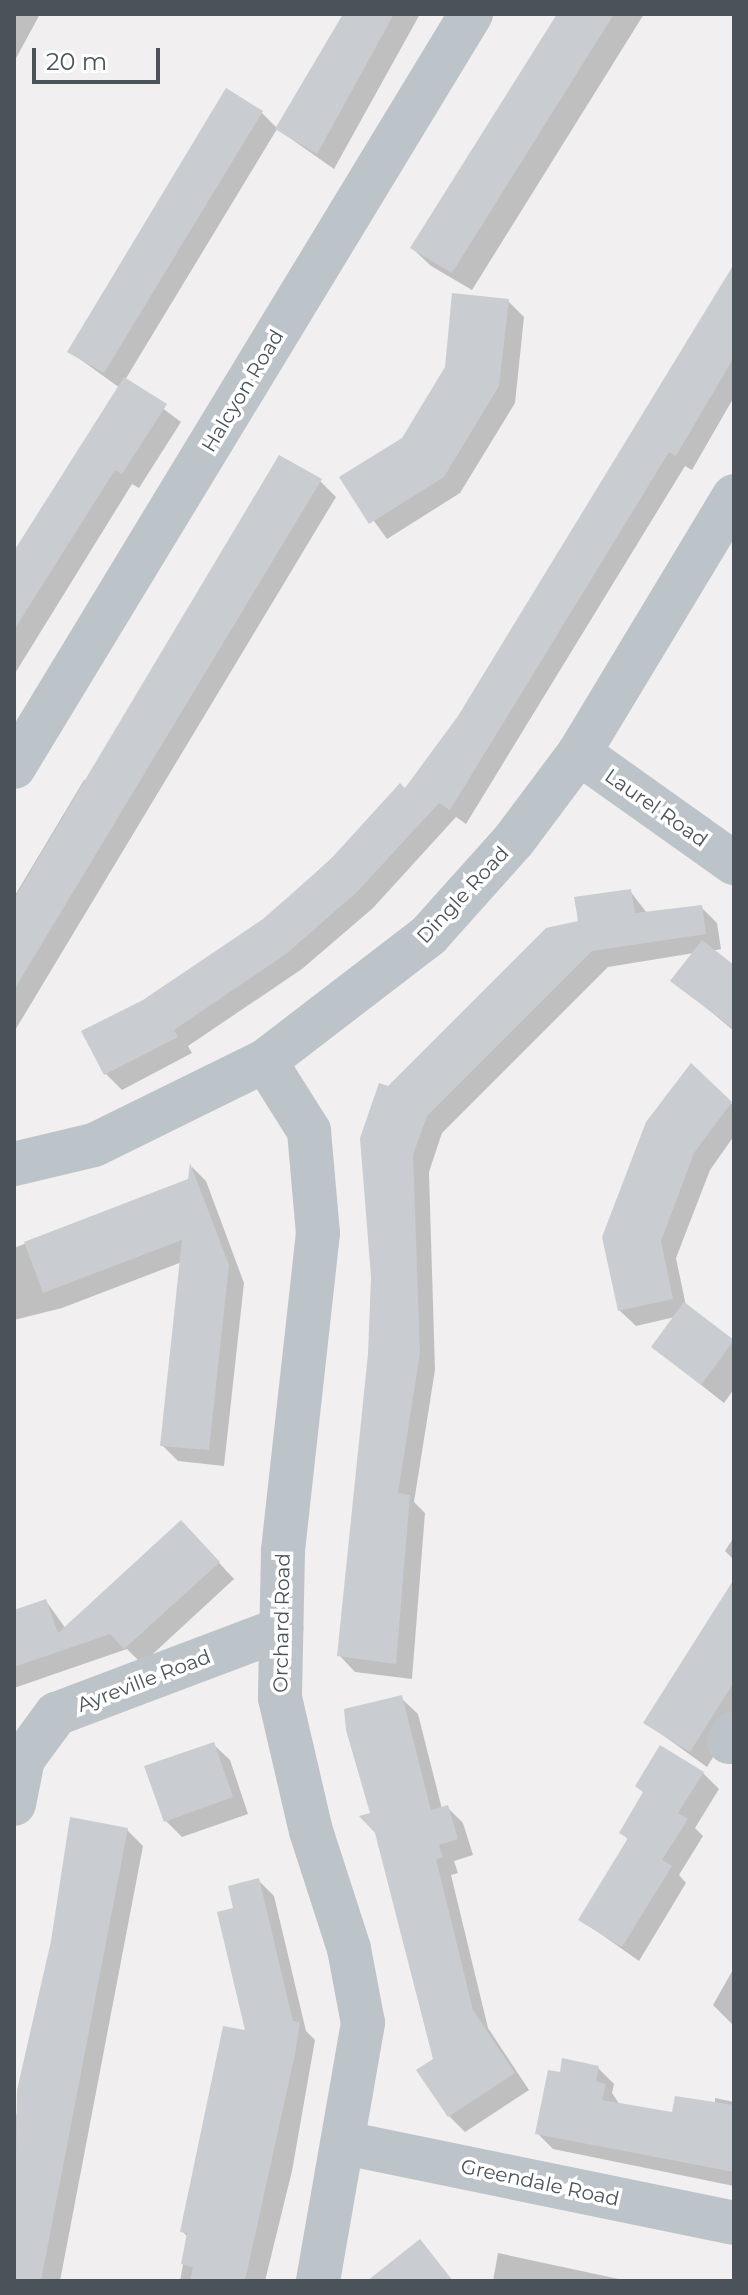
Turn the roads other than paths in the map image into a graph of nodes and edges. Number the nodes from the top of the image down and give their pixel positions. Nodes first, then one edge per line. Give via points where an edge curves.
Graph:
1 (471, 14) edge
2 (734, 496) edge
3 (579, 753) junction
4 (14, 767) edge
5 (734, 863) edge
6 (265, 1061) junction
7 (14, 1164) edge
8 (281, 1629) junction
9 (14, 1804) edge
10 (345, 2143) junction
11 (734, 2223) edge
12 (318, 2281) edge

1 - 4 street, Halcyon Road
2 - 3 street, Dingle Road
3 - 5 street, Laurel Road
3 - 6 street, Dingle Road via 514,840 429,935
6 - 7 street, Dingle Road via 94,1145
6 - 8 street, Orchard Road via 309,1131 318,1233 283,1551
8 - 9 street, Ayreville Road via 56,1714 23,1759
8 - 10 street, Orchard Road via 280,1698 311,1831 349,1949 363,2023
10 - 11 street, Greendale Road
10 - 12 street, Orchard Road

